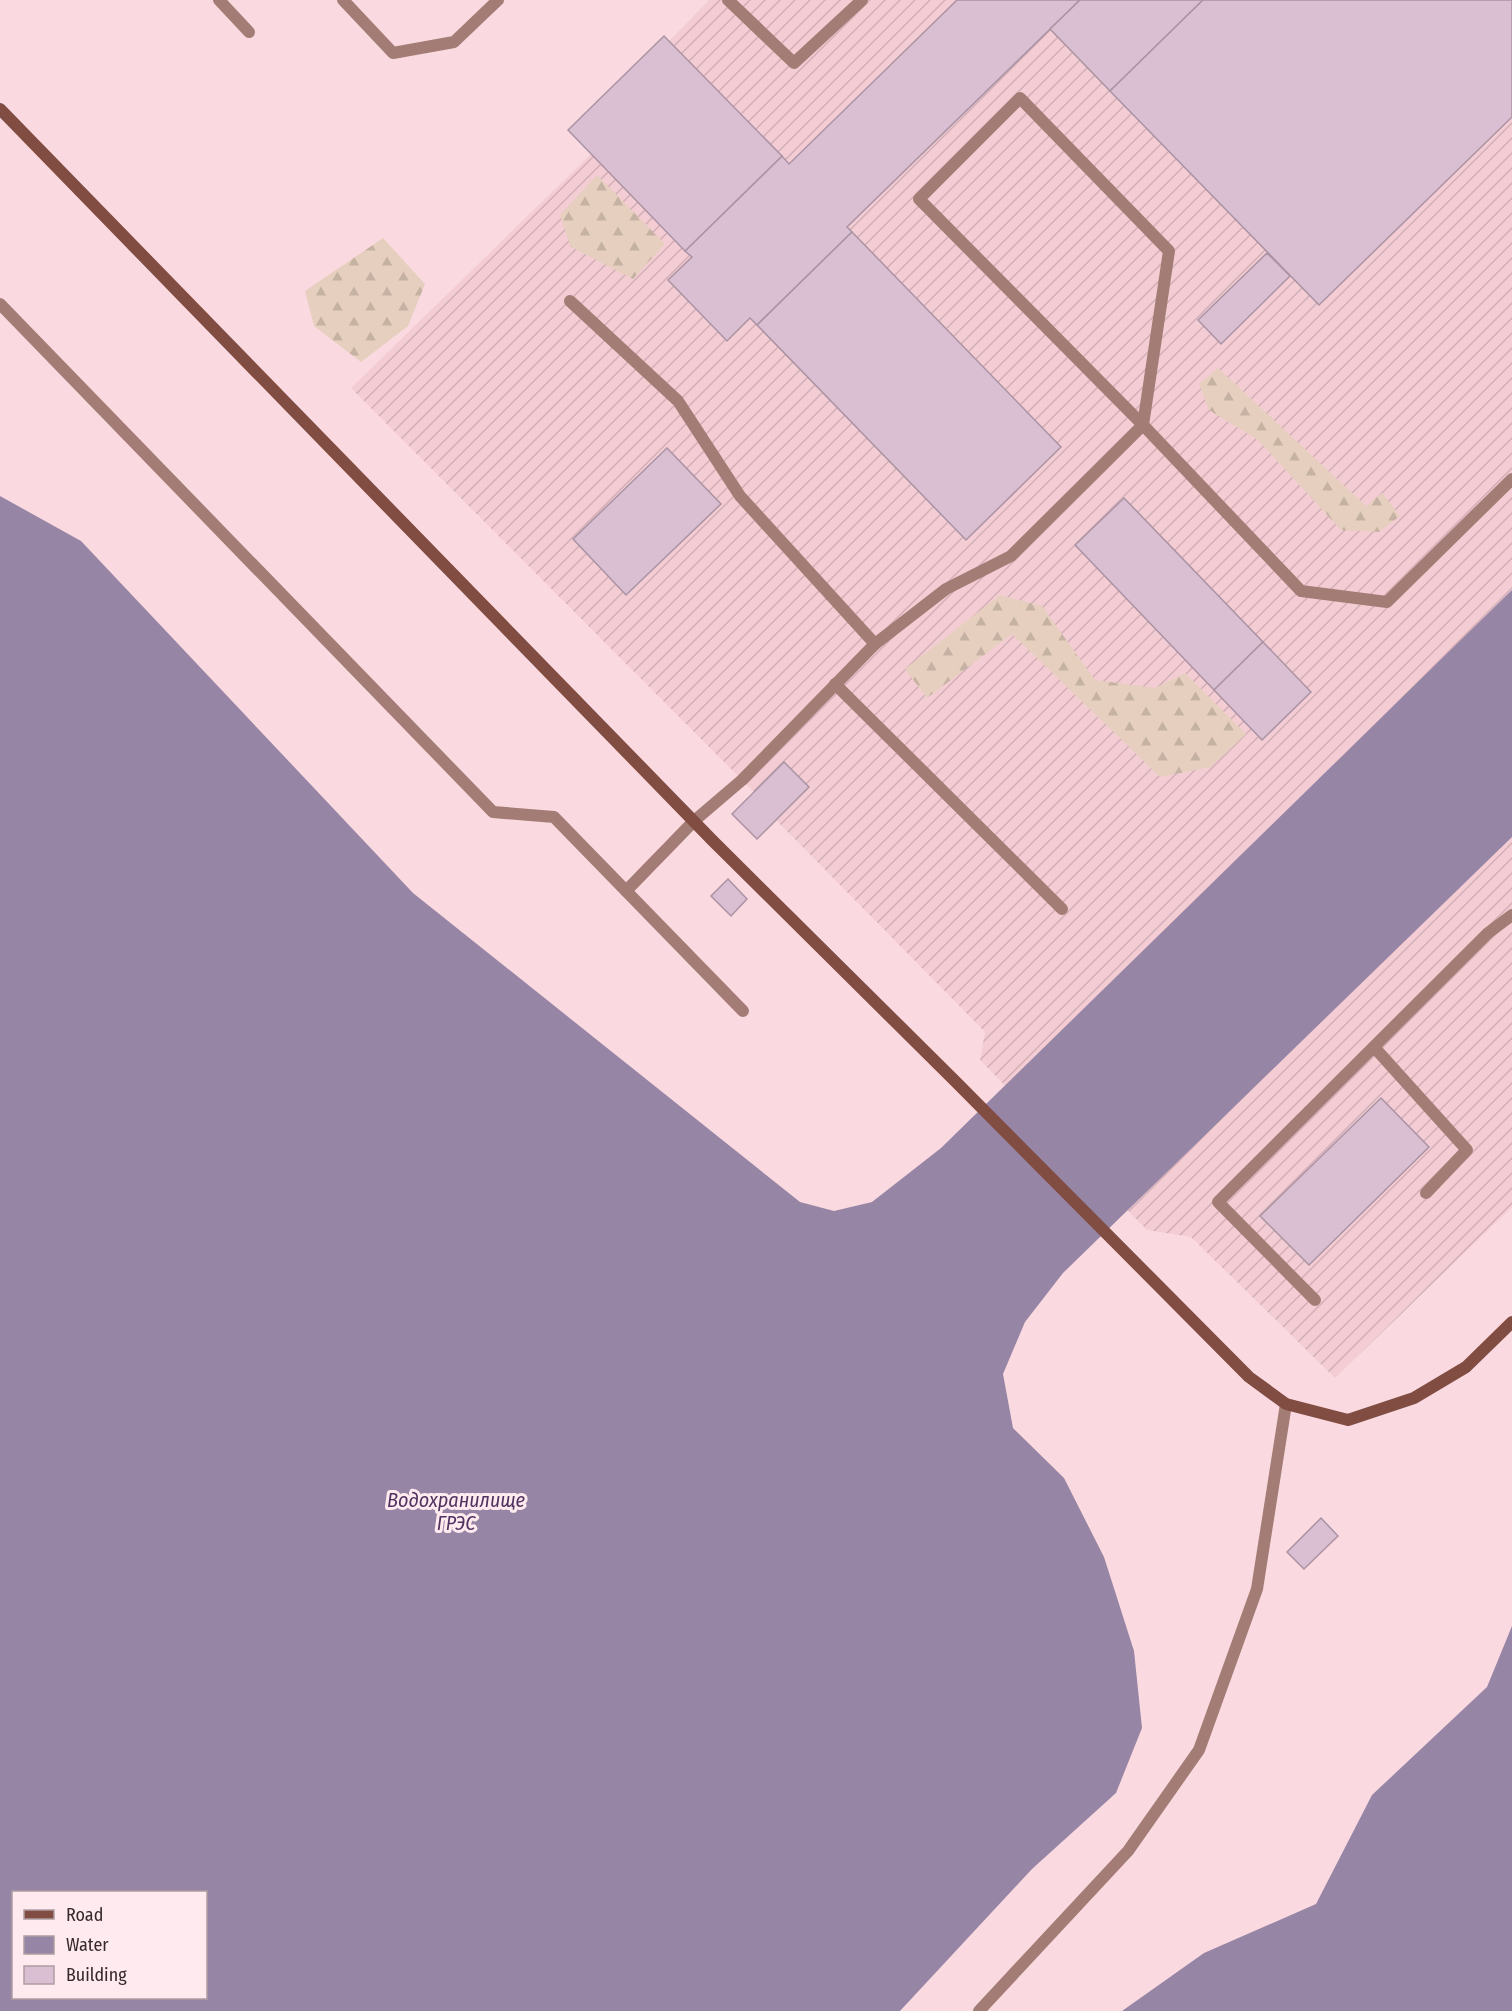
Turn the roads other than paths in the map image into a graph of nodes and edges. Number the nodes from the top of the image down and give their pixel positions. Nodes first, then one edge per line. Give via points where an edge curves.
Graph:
1 (219, 0) edge
2 (343, 0) edge
3 (498, 0) edge
4 (728, 0) edge
5 (862, 0) edge
6 (249, 32) dead end
7 (2, 116) edge
8 (570, 301) dead end
9 (0, 304) edge
10 (1143, 425) junction
11 (1512, 479) edge
12 (875, 644) junction
13 (836, 684) junction
14 (694, 821) junction
15 (626, 891) junction
16 (1062, 909) dead end
17 (1512, 915) edge
18 (743, 1011) dead end
19 (1374, 1047) junction
20 (1426, 1193) dead end
21 (1315, 1300) dead end
22 (1512, 1322) edge
23 (1286, 1404) junction
24 (979, 2011) edge

1 - 6 lane
2 - 3 lane via 393,53 454,42
4 - 5 lane via 794,63
7 - 14 street
8 - 12 lane via 678,401 740,496
9 - 15 lane via 493,812 554,817
10 - 10 lane via 919,199 1020,98 1169,251
10 - 11 lane via 1301,591 1387,602
10 - 12 lane via 1011,556 946,590
12 - 13 lane
13 - 14 lane via 742,780
13 - 16 lane
14 - 15 lane
14 - 23 street via 1249,1377
15 - 18 lane
17 - 19 lane via 1488,933
19 - 20 lane via 1467,1150
19 - 21 lane via 1218,1202
22 - 23 street via 1466,1367 1414,1398 1348,1420
23 - 24 lane via 1257,1589 1199,1750 1128,1851

